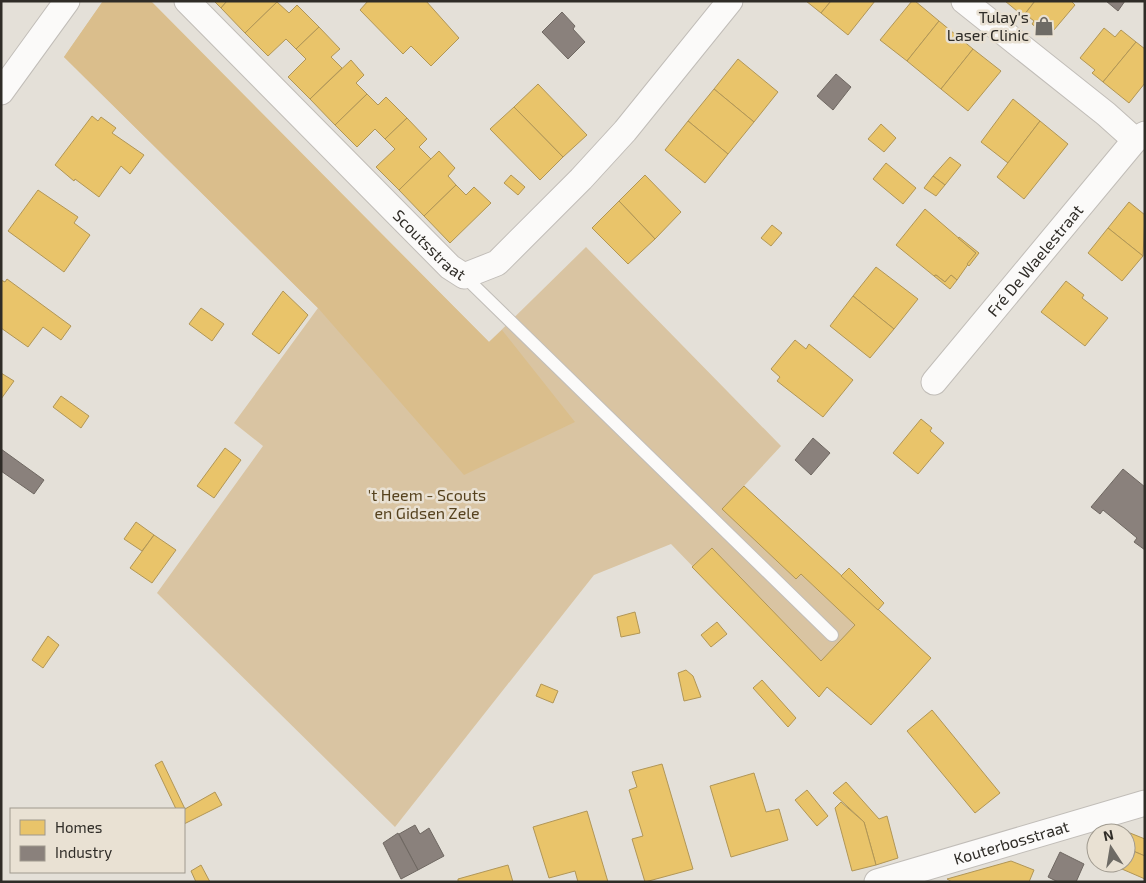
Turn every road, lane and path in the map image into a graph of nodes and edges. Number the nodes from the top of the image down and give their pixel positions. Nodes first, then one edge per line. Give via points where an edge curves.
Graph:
1 (66, 1) edge
2 (187, 1) edge
3 (730, 1) edge
4 (964, 1) edge
5 (1, 92) edge
6 (1140, 137) edge
7 (464, 276) junction
8 (934, 382) dead end
9 (832, 634) dead end
10 (1145, 804) edge
11 (877, 882) edge

1 - 5 street
2 - 7 street, Scoutsstraat via 444,261
3 - 7 street, Scoutsstraat via 625,131 581,178 497,264
4 - 6 street, Fré De Waelestraat via 1106,114
6 - 8 street, Fré De Waelestraat
7 - 9 lane
10 - 11 street, Kouterbosstraat

